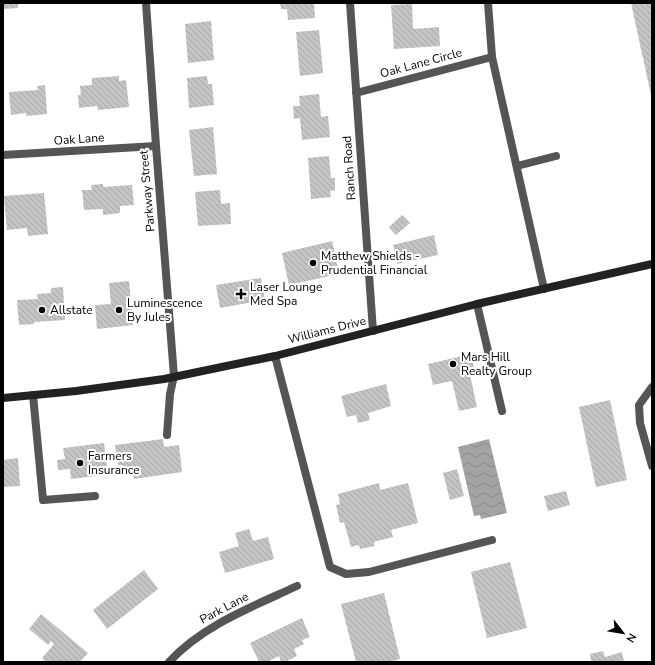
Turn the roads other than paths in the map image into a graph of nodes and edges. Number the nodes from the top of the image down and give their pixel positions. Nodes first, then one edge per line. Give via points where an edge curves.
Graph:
1 (146, 3) edge
2 (350, 3) edge
3 (488, 3) edge
4 (492, 57) junction
5 (356, 93) junction
6 (156, 146) junction
7 (3, 155) edge
8 (556, 156) dead end
9 (517, 166) junction
10 (652, 264) edge
11 (544, 289) junction
12 (477, 304) junction
13 (373, 331) junction
14 (275, 356) junction
15 (174, 376) junction
16 (652, 387) edge
17 (33, 395) junction
18 (3, 398) edge
19 (502, 411) dead end
20 (167, 435) dead end
21 (652, 466) edge
22 (95, 496) dead end
23 (492, 540) dead end
24 (297, 586) dead end
25 (169, 662) edge

1 - 6 street, Parkway Street
2 - 5 street, Ranch Road
3 - 4 street
4 - 5 street, Oak Lane Circle
4 - 9 street
5 - 13 street, Ranch Road
6 - 7 street, Oak Lane
6 - 15 street, Parkway Street
8 - 9 street
9 - 11 street
10 - 11 main road, Williams Drive
11 - 12 main road, Williams Drive
12 - 13 main road, Williams Drive
12 - 19 street
13 - 14 main road, Williams Drive
14 - 15 main road, Williams Drive
14 - 23 street via 330,567 346,574 369,572
15 - 17 main road, Williams Drive
15 - 20 street, Parkway Street
16 - 21 street via 639,405 640,423
17 - 18 main road, Williams Drive
17 - 22 street via 43,500
24 - 25 street, Park Lane via 233,615 202,634

